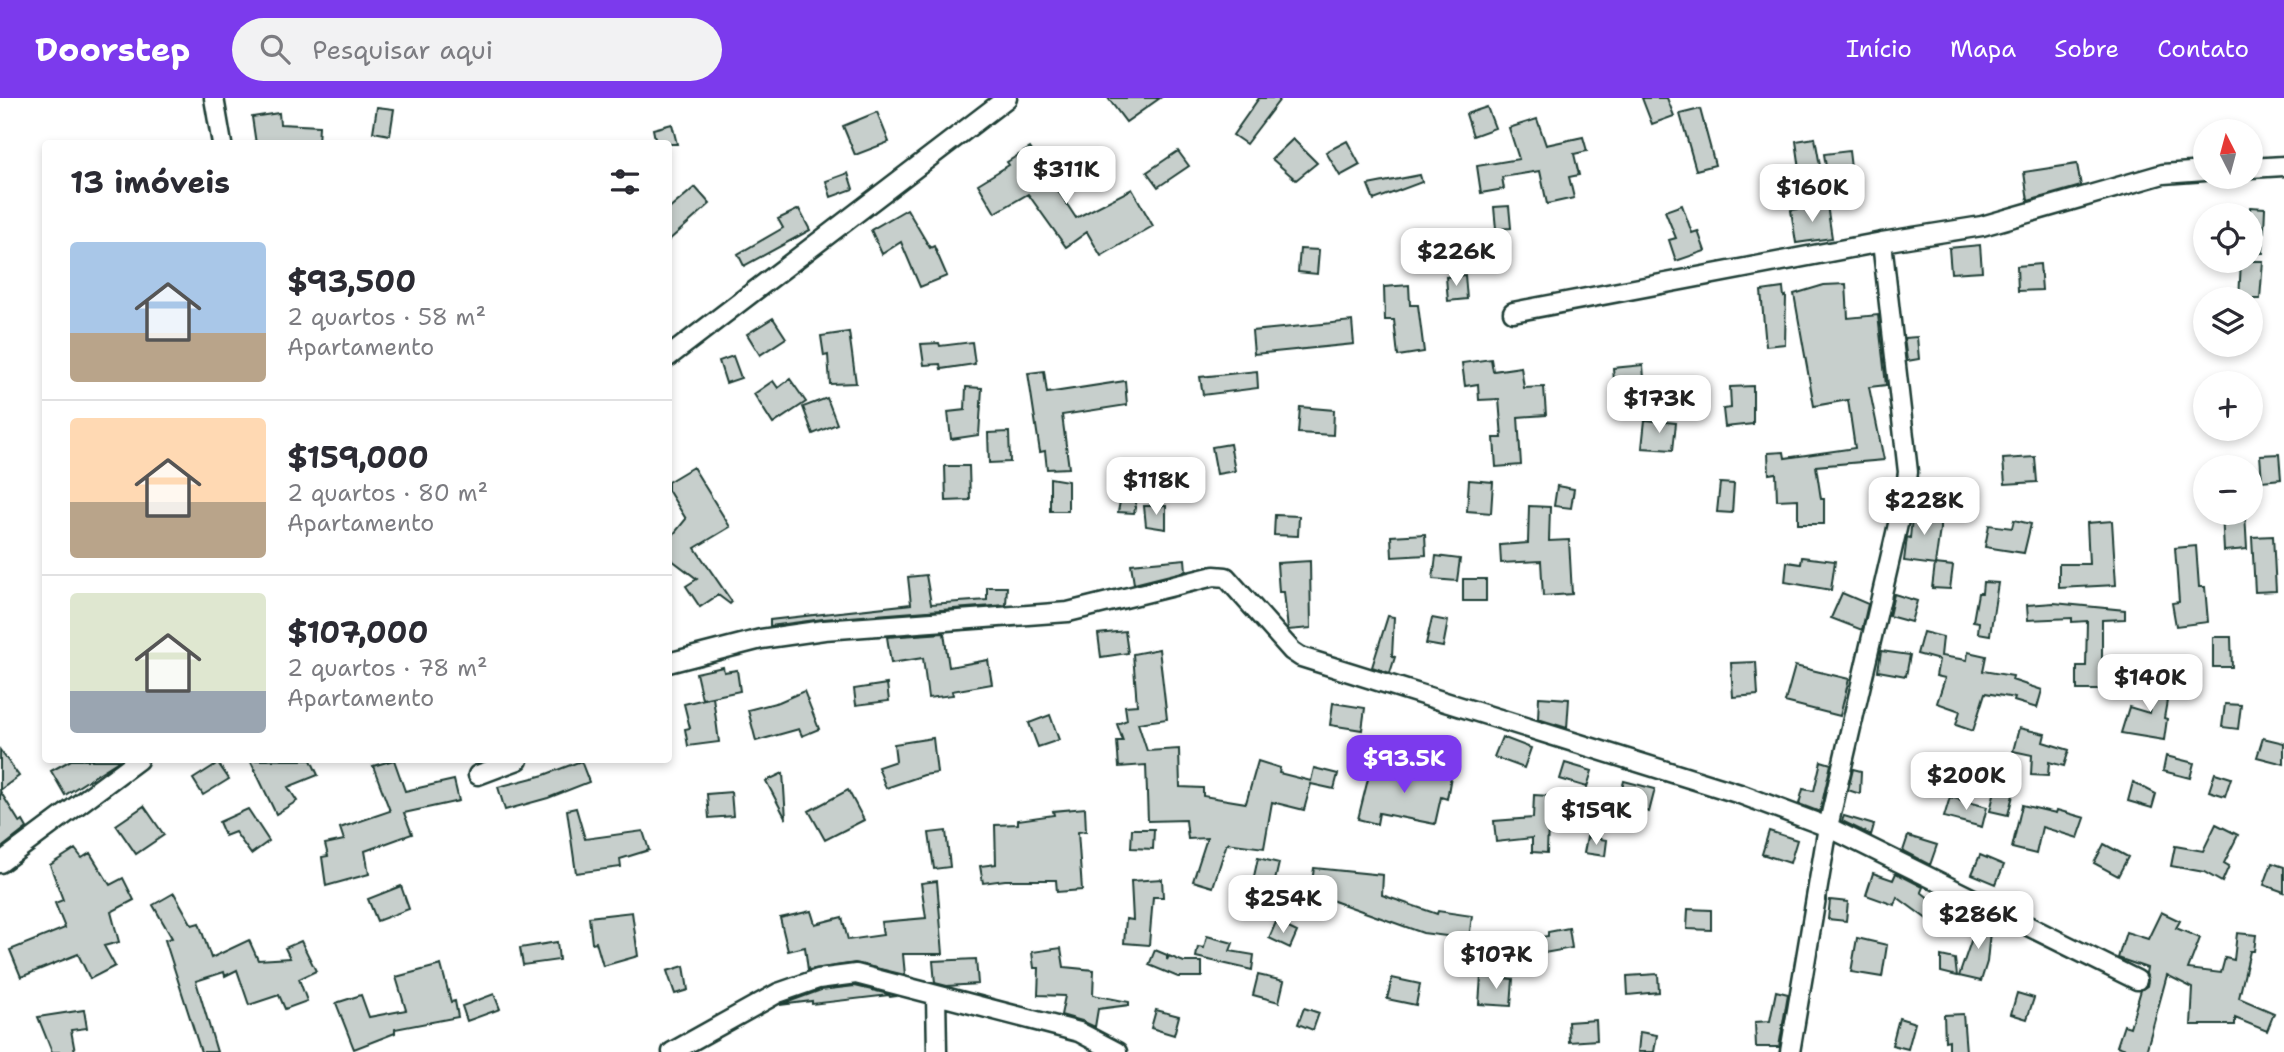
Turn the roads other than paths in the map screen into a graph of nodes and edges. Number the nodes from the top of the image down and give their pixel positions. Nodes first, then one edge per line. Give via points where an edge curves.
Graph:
1 (214, 98) edge
2 (1007, 98) edge
3 (221, 140) edge
4 (2284, 166) edge
5 (2263, 167) edge
6 (2193, 172) edge
7 (1882, 242) junction
8 (1513, 312) dead end
9 (672, 354) edge
10 (672, 662) edge
11 (134, 763) edge
12 (510, 763) edge
13 (478, 775) dead end
14 (1828, 827) junction
15 (0, 863) edge
16 (2137, 980) dead end
17 (936, 995) junction
18 (672, 1052) edge
19 (937, 1052) edge
20 (1118, 1052) edge
21 (1790, 1052) edge

1 - 3 street
2 - 9 street
4 - 5 street
6 - 7 street via 2163,174 1982,226
7 - 8 street
7 - 14 street via 1908,472
10 - 14 street via 761,639 824,630 1068,612 1214,576 1226,577 1301,657 1740,794
11 - 15 street
12 - 13 street
14 - 16 street
14 - 21 street
17 - 18 street via 856,974 818,979 778,993
17 - 19 street
17 - 20 street via 1079,1032

